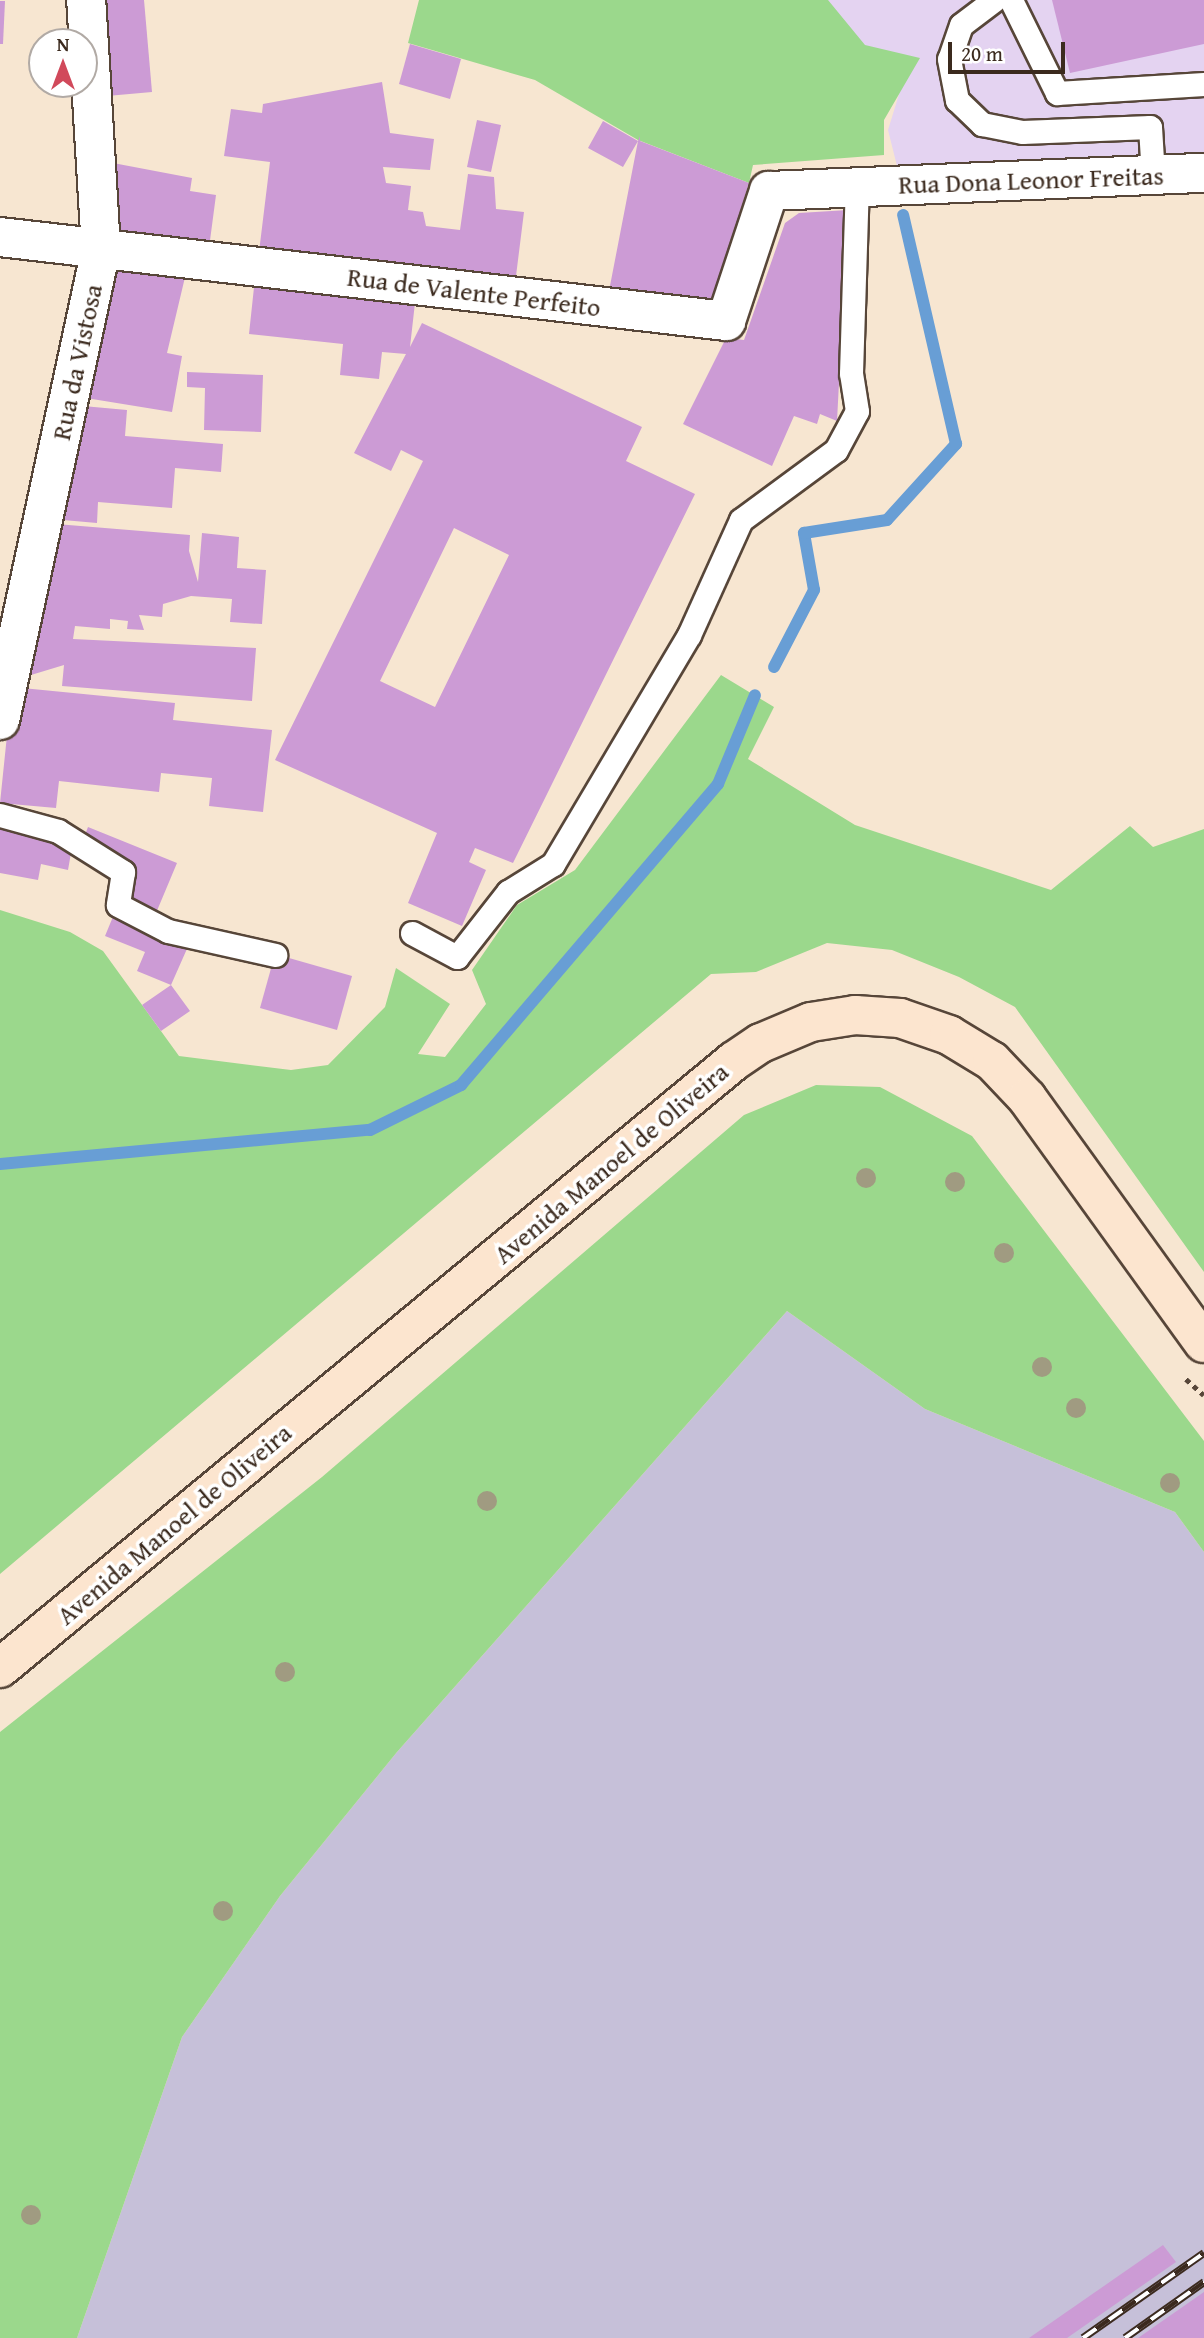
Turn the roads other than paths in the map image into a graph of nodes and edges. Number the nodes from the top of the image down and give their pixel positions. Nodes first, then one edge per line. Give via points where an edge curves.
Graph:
1 (86, 0) edge
2 (994, 0) edge
3 (1010, 0) edge
4 (1204, 84) edge
5 (1204, 173) edge
6 (1153, 176) junction
7 (857, 186) junction
8 (0, 237) edge
9 (101, 249) junction
10 (0, 720) edge
11 (0, 816) edge
12 (412, 933) dead end
13 (275, 955) dead end
14 (1204, 1343) edge
15 (0, 1668) edge

1 - 9 street, Rua da Vistosa
2 - 6 lane via 961,25 949,59 957,100 982,124 1022,132 1150,127
3 - 4 lane via 1057,93
5 - 6 street, Rua Dona Leonor Freitas
6 - 7 street, Rua Dona Leonor Freitas
7 - 9 street, Rua de Valente Perfeito via 769,191 726,321
7 - 12 lane via 851,373 857,411 835,450 741,520 689,635 553,864 508,892 457,957
8 - 9 street, Rua de Valente Perfeito
9 - 10 street, Rua da Vistosa
11 - 13 lane via 58,831 123,872 118,905 168,931
14 - 15 main road, Avenida Manoel de Oliveira via 1027,1098 992,1061 949,1035 900,1018 855,1014 811,1022 761,1042 734,1061

